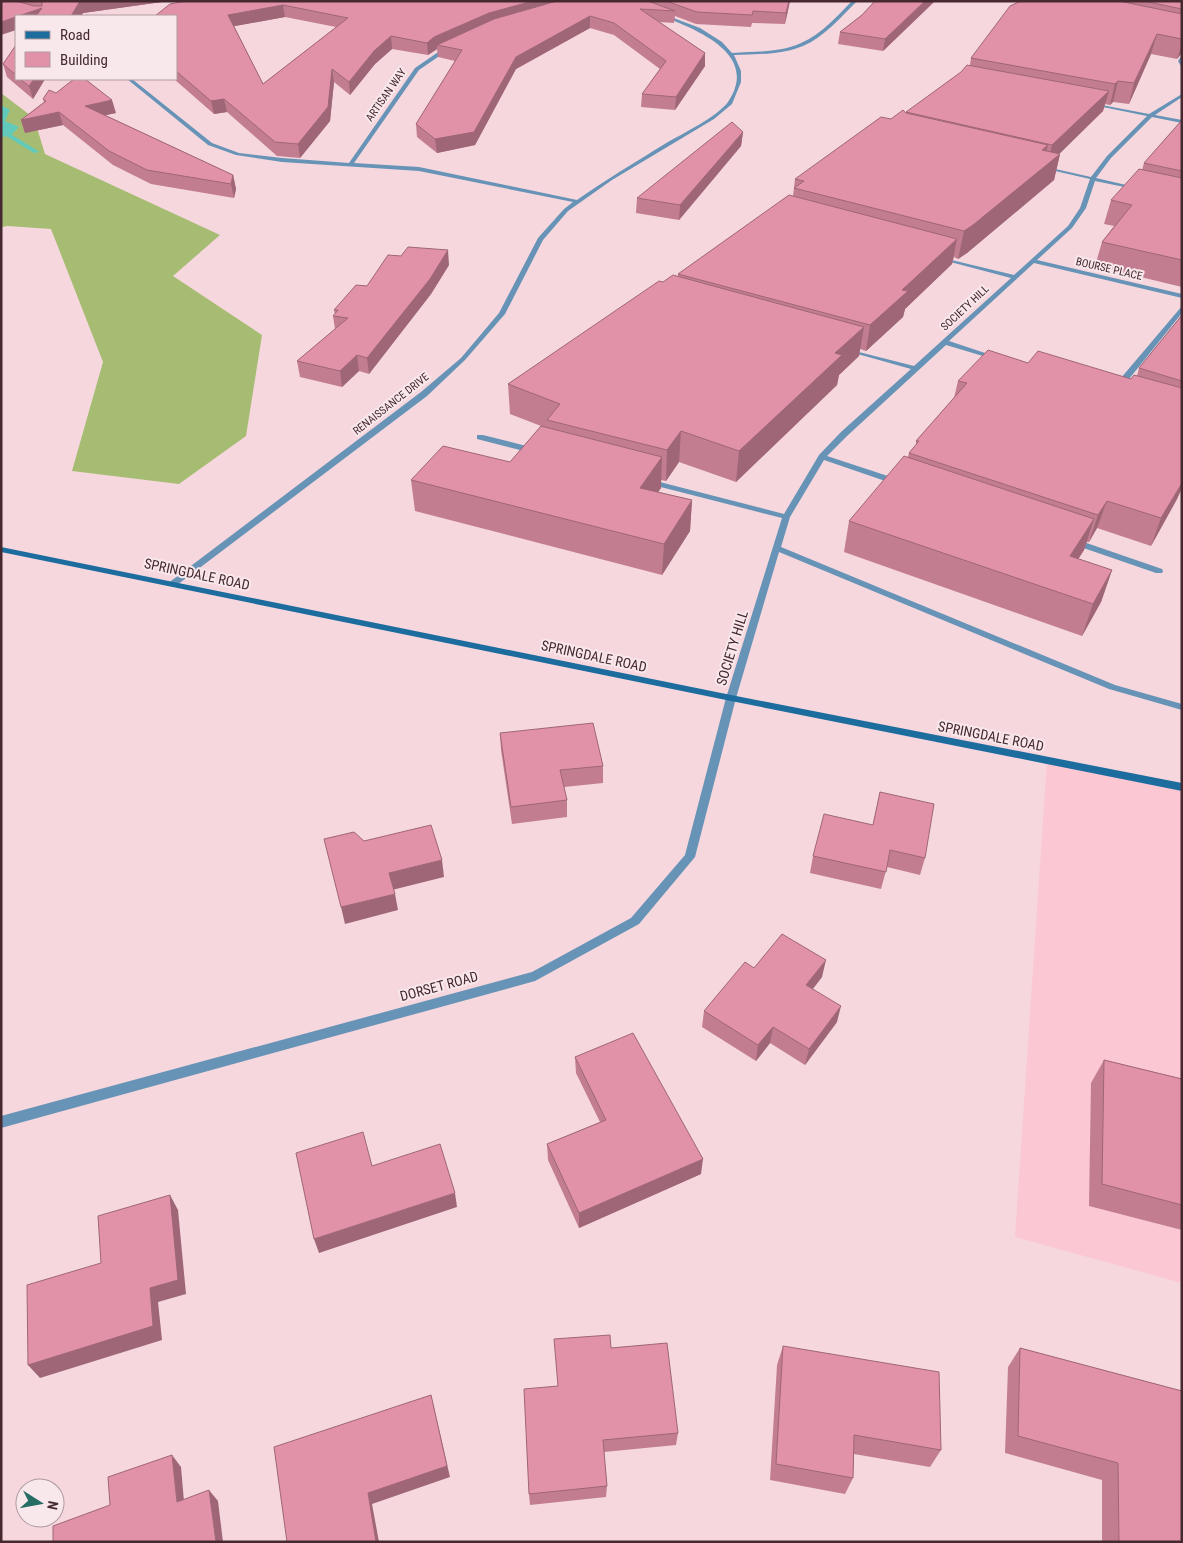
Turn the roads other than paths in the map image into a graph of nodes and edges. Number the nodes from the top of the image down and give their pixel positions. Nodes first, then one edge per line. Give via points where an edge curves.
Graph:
1 (855, 1) edge
2 (654, 11) edge
3 (456, 43) edge
4 (731, 54) junction
5 (1182, 56) edge
6 (1182, 67) edge
7 (130, 80) edge
8 (1182, 95) edge
9 (1084, 102) edge
10 (1151, 115) junction
11 (1182, 122) edge
12 (351, 164) junction
13 (1034, 165) edge
14 (1093, 178) junction
15 (1146, 191) edge
16 (576, 201) junction
17 (932, 255) edge
18 (1032, 261) junction
19 (1015, 277) junction
20 (1182, 296) edge
21 (1182, 308) edge
22 (944, 342) junction
23 (841, 348) edge
24 (1000, 359) edge
25 (915, 368) junction
26 (1122, 395) edge
27 (480, 437) dead end
28 (547, 455) edge
29 (822, 457) junction
30 (643, 480) edge
31 (906, 485) edge
32 (786, 517) junction
33 (1066, 539) edge
34 (776, 548) junction
35 (1, 549) edge
36 (1159, 571) dead end
37 (174, 583) junction
38 (731, 698) junction
39 (1182, 707) edge
40 (1182, 788) edge
41 (1, 1122) edge

1 - 4 street via 804,44
2 - 4 street via 698,29
3 - 12 street, ARTISAN WAY via 416,70
4 - 16 street, RENAISSANCE DRIVE via 739,71 739,82 727,106
5 - 6 street
7 - 12 street via 203,139 219,148 272,159
8 - 10 street, SOCIETY HILL
9 - 10 street
10 - 11 street
10 - 14 street, SOCIETY HILL
12 - 16 street via 432,171
13 - 14 street
14 - 15 street
14 - 18 street, SOCIETY HILL via 1083,208 1070,227
16 - 37 street, RENAISSANCE DRIVE via 540,239 502,314 463,359 424,394
17 - 19 street
18 - 19 street, SOCIETY HILL
18 - 20 street, BOURSE PLACE
19 - 22 street, SOCIETY HILL
21 - 26 street via 1114,393
22 - 24 street
22 - 25 street, SOCIETY HILL
23 - 25 street
25 - 29 street, SOCIETY HILL
27 - 28 street
29 - 31 street
29 - 32 street, SOCIETY HILL
30 - 32 street
32 - 34 street, SOCIETY HILL
33 - 36 street
34 - 38 street, SOCIETY HILL
34 - 39 street via 1112,687
35 - 37 main road, SPRINGDALE ROAD
37 - 38 main road, SPRINGDALE ROAD
38 - 40 main road, SPRINGDALE ROAD
38 - 41 street, DORSET ROAD via 690,857 635,921 535,976

